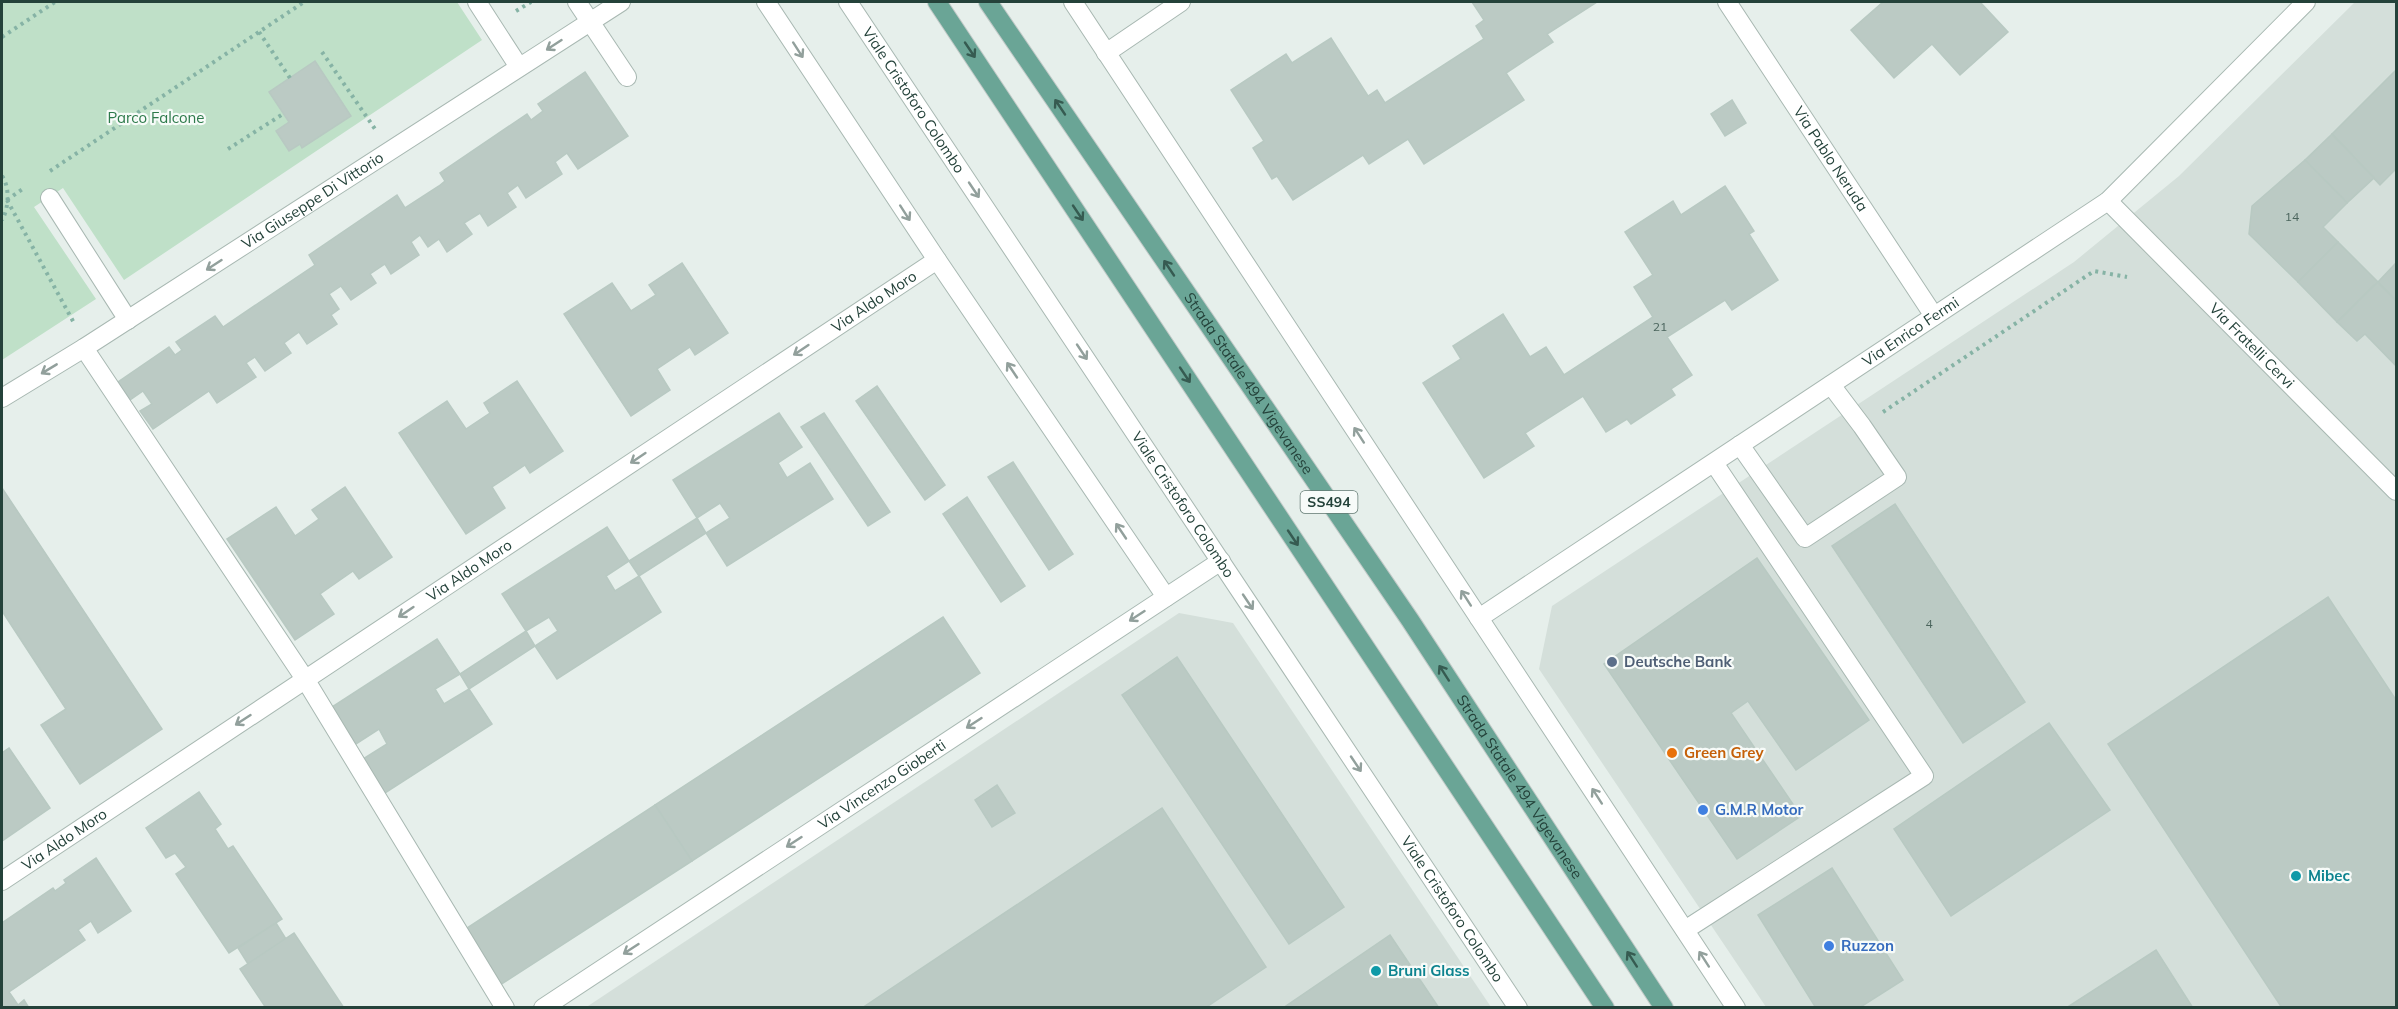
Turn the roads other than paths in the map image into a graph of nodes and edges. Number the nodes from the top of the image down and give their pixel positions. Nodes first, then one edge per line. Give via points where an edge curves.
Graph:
1 (477, 2) edge
2 (577, 2) edge
3 (621, 2) edge
4 (766, 2) edge
5 (848, 2) edge
6 (937, 2) edge
7 (988, 2) edge
8 (1072, 2) edge
9 (1181, 2) edge
10 (1727, 2) edge
11 (2306, 2) edge
12 (590, 21) junction
13 (1106, 52) junction
14 (519, 67) junction
15 (627, 77) dead end
16 (50, 198) dead end
17 (2108, 201) junction
18 (937, 260) junction
19 (1934, 316) junction
20 (128, 320) junction
21 (84, 348) junction
22 (1831, 385) junction
23 (2, 398) edge
24 (1740, 446) junction
25 (1714, 463) junction
26 (2397, 491) edge
27 (1221, 561) junction
28 (1166, 597) junction
29 (1479, 618) junction
30 (305, 679) junction
31 (2, 881) edge
32 (1685, 930) junction
33 (505, 1008) edge
34 (543, 1008) edge
35 (1518, 1008) edge
36 (1605, 1008) edge
37 (1664, 1008) edge
38 (1736, 1008) edge

1 - 14 street
2 - 12 street
3 - 12 street, Via Giuseppe Di Vittorio
4 -> 18 street
5 -> 27 street, Viale Cristoforo Colombo
6 -> 36 main road, SS494
37 -> 7 main road, Strada Statale 494 Vigevanese / SS494 via 1403,610
8 - 13 street
9 - 13 street
10 - 19 street, Via Pablo Neruda
11 - 17 street, Via Enrico Fermi
12 -> 14 street, Via Giuseppe Di Vittorio
12 - 15 street
29 -> 13 street
14 -> 20 street, Via Giuseppe Di Vittorio
16 - 20 street
17 - 19 street, Via Enrico Fermi
17 - 26 street, Via Fratelli Cervi
28 -> 18 street
18 -> 30 street, Via Aldo Moro
19 - 22 street, Via Enrico Fermi
20 - 21 street, Via Giuseppe Di Vittorio
21 -> 23 street, Via Giuseppe Di Vittorio
21 - 30 street
22 - 24 street, Via Enrico Fermi
22 - 24 street via 1897,477 1805,538
24 - 25 street, Via Enrico Fermi
25 - 29 street, Via Enrico Fermi
25 - 32 street via 1924,776
27 - 28 street, Via Vincenzo Gioberti
27 -> 35 street, Viale Cristoforo Colombo
28 -> 34 street, Via Vincenzo Gioberti
32 -> 29 street
30 -> 31 street, Via Aldo Moro
30 - 33 street
38 -> 32 street

